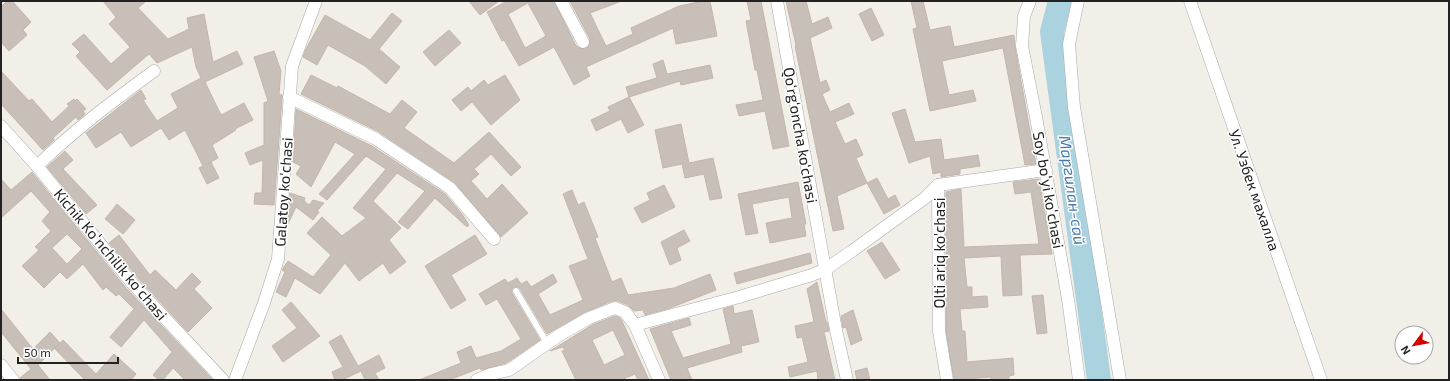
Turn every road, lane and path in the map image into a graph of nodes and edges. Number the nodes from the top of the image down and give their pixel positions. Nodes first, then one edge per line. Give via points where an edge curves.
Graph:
1 (316, 1) edge
2 (561, 1) edge
3 (776, 1) edge
4 (1030, 1) edge
5 (1078, 1) edge
6 (1190, 1) edge
7 (583, 42) dead end
8 (154, 71) dead end
9 (290, 97) junction
10 (1, 126) edge
11 (37, 166) junction
12 (1046, 170) junction
13 (938, 185) junction
14 (494, 239) dead end
15 (826, 269) junction
16 (516, 292) dead end
17 (635, 325) junction
18 (547, 343) junction
19 (1, 365) edge
20 (492, 377) edge
21 (13, 380) edge
22 (223, 380) edge
23 (234, 380) edge
24 (476, 380) edge
25 (659, 380) edge
26 (847, 380) edge
27 (947, 380) edge
28 (1079, 380) edge
29 (1120, 380) edge
30 (1321, 380) edge

1 - 9 street, Galatoy ko'chasi via 292,66
2 - 7 street
3 - 15 street, Qo‘rg‘oncha ko‘chasi
4 - 12 street, Soy boʻyi koʻchasi via 1024,16 1022,46
5 - 29 street via 1069,44 1074,107
6 - 30 street, Ул. Узбек махалла
8 - 11 street via 90,118
9 - 14 street via 376,139 450,188
9 - 23 street, Galatoy ko'chasi via 278,259
10 - 11 street, Kichik Koʻnchilik koʻchasi
11 - 22 street, Kichik Koʻnchilik koʻchasi via 132,283
12 - 13 street, Olti ariq ko'chasi
12 - 28 street, Soy boʻyi koʻchasi
13 - 15 street via 925,198
13 - 27 street, Olti ariq ko'chasi via 939,331
15 - 17 street via 812,276
15 - 26 street, Qo‘rg‘oncha ko‘chasi
16 - 18 lane
17 - 18 street via 625,312 615,308 589,318
17 - 25 street
18 - 20 street via 509,370
19 - 21 street
20 - 24 street

